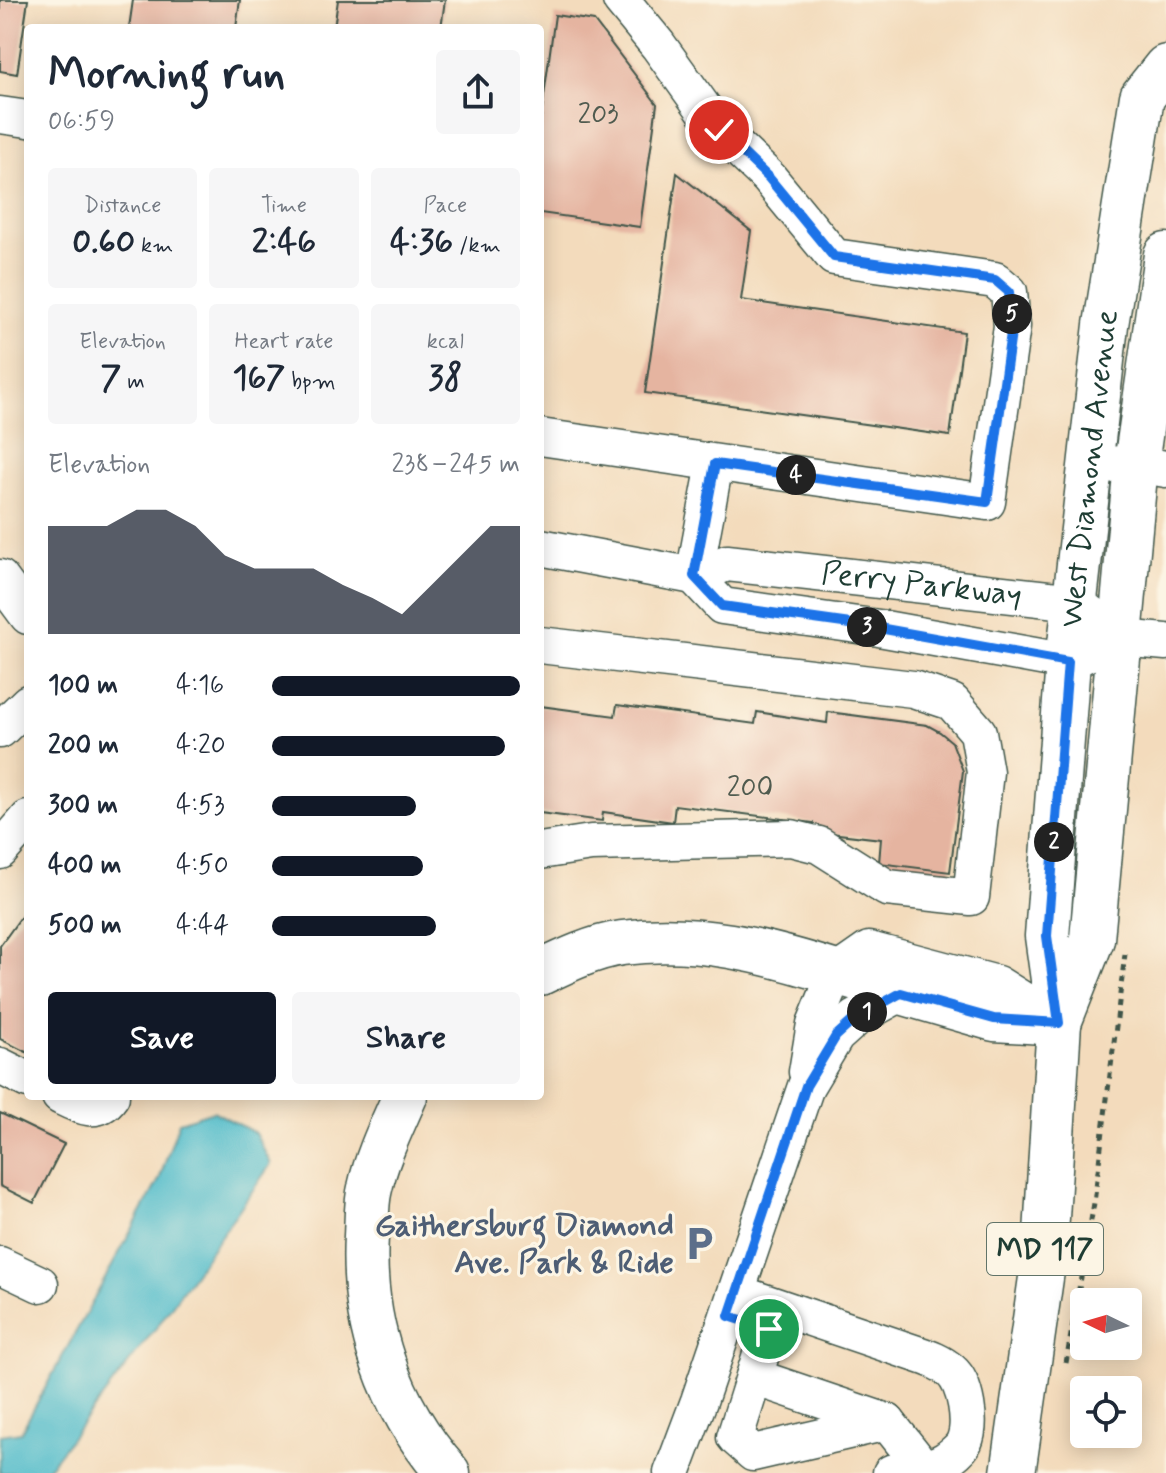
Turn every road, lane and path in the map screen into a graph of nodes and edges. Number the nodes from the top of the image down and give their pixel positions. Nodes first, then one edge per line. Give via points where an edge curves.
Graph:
1 (621, 0) edge
2 (1166, 67) edge
3 (0, 115) edge
4 (24, 118) edge
5 (1166, 255) edge
6 (544, 438) edge
7 (715, 464) junction
8 (1089, 465) junction
9 (1151, 467) edge
10 (544, 548) edge
11 (694, 576) junction
12 (1075, 602) junction
13 (1121, 638) junction
14 (1166, 642) edge
15 (544, 645) edge
16 (1068, 662) junction
17 (24, 707) edge
18 (0, 730) edge
19 (24, 824) edge
20 (544, 850) edge
21 (0, 851) edge
22 (544, 971) edge
23 (836, 973) junction
24 (901, 993) junction
25 (1059, 1023) junction
26 (0, 1066) edge
27 (24, 1078) edge
28 (806, 1086) junction
29 (68, 1100) edge
30 (109, 1100) edge
31 (403, 1100) edge
32 (0, 1265) edge
33 (40, 1284) dead end
34 (733, 1305) junction
35 (769, 1329) junction
36 (754, 1377) junction
37 (887, 1422) junction
38 (902, 1464) edge
39 (448, 1473) edge
40 (672, 1473) edge
41 (873, 1473) edge
42 (1013, 1473) edge

1 - 7 street via 719,130 769,178 834,257 995,280 1009,292 1012,326 987,502
2 - 8 main road, West Diamond Avenue / MD 117 via 1142,97
3 - 4 street
5 - 9 main road, West Diamond Avenue / MD 117
6 - 7 street
7 - 11 street
8 - 9 street
8 - 12 main road, West Diamond Avenue / MD 117
9 - 13 main road, West Diamond Avenue / MD 117
10 - 11 street, Perry Parkway
11 - 12 street, Perry Parkway via 727,563
11 - 16 street, Perry Parkway via 722,606
12 - 13 street
12 - 16 main road, West Diamond Avenue / MD 117
13 - 14 street, West Diamond Avenue
13 - 16 street
13 - 25 main road, West Diamond Avenue / MD 117 via 1092,939
15 - 20 street via 913,689 952,702 978,732 985,772 971,897 887,888 819,845 791,838 591,843
16 - 25 main road, West Diamond Avenue / MD 117 via 1047,936
17 - 18 street
19 - 21 street
22 - 23 main road via 620,943 683,940 749,948
23 - 24 main road
23 - 25 street via 869,950 997,984
23 - 28 street via 815,1024
24 - 25 main road via 994,1019
24 - 28 street via 836,1036
25 - 42 main road, West Diamond Avenue / MD 117 via 1045,1250
26 - 27 street
28 - 34 street
29 - 30 street via 96,1109
31 - 39 main road via 369,1189 364,1277 382,1365 428,1450
32 - 33 street
34 - 35 street
34 - 38 street via 927,1357 954,1373 965,1393 964,1442 949,1459 915,1470
34 - 40 street
35 - 36 street
35 - 38 street via 898,1369 934,1383 948,1397 949,1427 941,1441
36 - 37 street
36 - 37 street via 735,1437 753,1453
37 - 38 street
38 - 41 street

